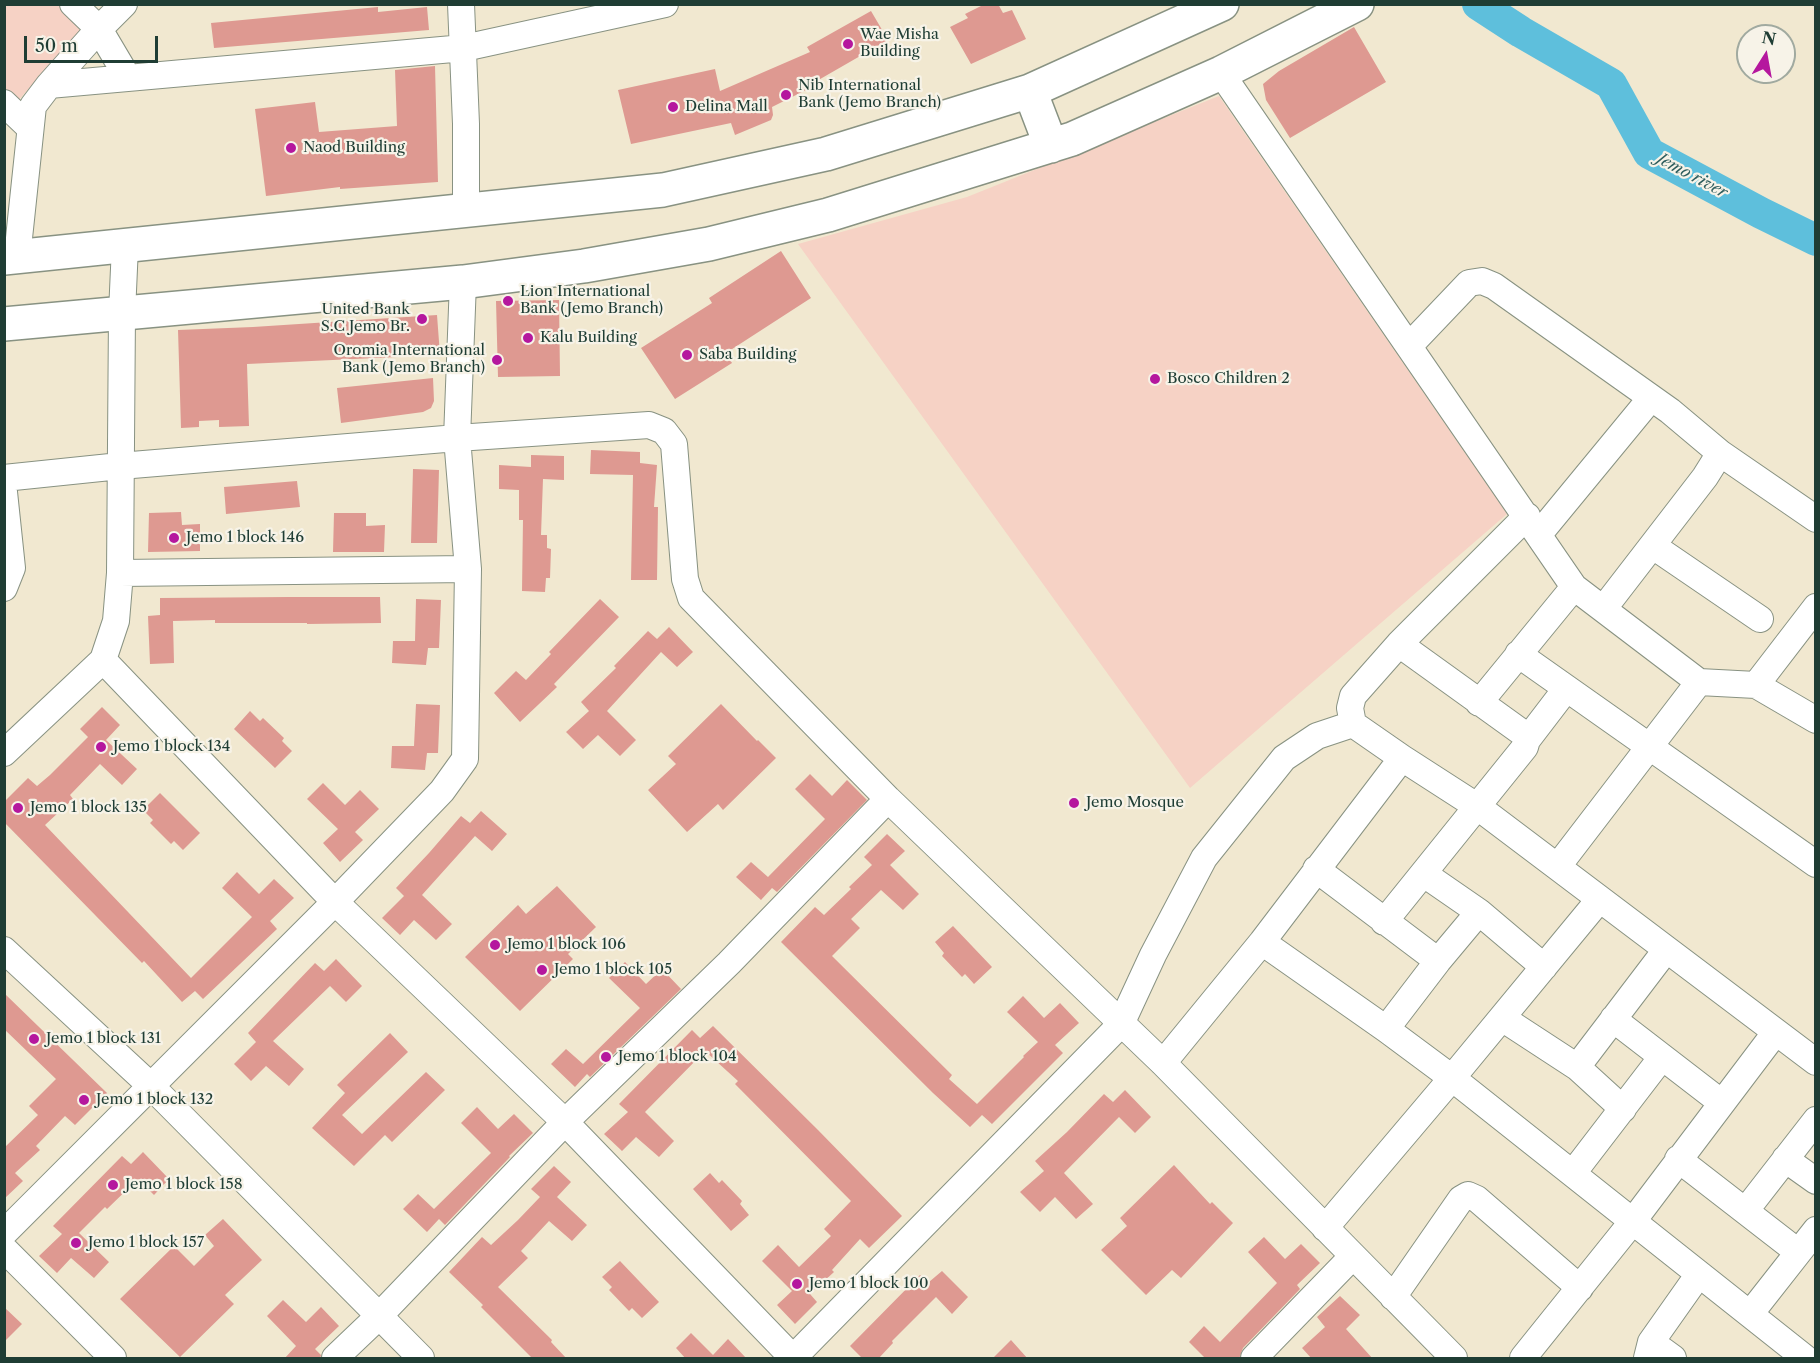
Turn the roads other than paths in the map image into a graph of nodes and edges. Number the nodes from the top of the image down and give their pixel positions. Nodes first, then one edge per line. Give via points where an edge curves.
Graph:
1 (73, 4) edge
2 (124, 4) edge
3 (461, 4) edge
4 (665, 4) edge
5 (1222, 4) edge
6 (1357, 4) edge
7 (99, 29) junction
8 (464, 48) junction
9 (1221, 73) junction
10 (128, 78) junction
11 (49, 85) junction
12 (1030, 91) junction
13 (4, 104) edge
14 (30, 128) junction
15 (1051, 146) junction
16 (466, 211) junction
17 (125, 246) junction
18 (11, 257) edge
19 (463, 282) junction
20 (122, 313) junction
21 (4, 324) edge
22 (1410, 346) junction
23 (1652, 398) junction
24 (457, 438) junction
25 (1720, 453) junction
26 (120, 466) junction
27 (4, 477) edge
28 (4, 492) edge
29 (1815, 519) edge
30 (1533, 525) junction
31 (1653, 546) junction
32 (468, 569) junction
33 (120, 573) junction
34 (1574, 586) junction
35 (4, 588) edge
36 (1815, 607) edge
37 (1604, 608) junction
38 (1761, 618) dead end
39 (1399, 644) junction
40 (1518, 654) junction
41 (103, 660) junction
42 (1699, 682) junction
43 (1756, 685) junction
44 (1566, 689) junction
45 (1479, 704) junction
46 (1815, 720) edge
47 (1353, 724) junction
48 (1527, 740) junction
49 (1649, 748) junction
50 (4, 753) edge
51 (1402, 758) junction
52 (888, 799) junction
53 (1478, 807) junction
54 (1815, 864) edge
55 (1558, 866) junction
56 (1316, 869) junction
57 (1424, 874) junction
58 (1599, 900) junction
59 (335, 902) junction
60 (1479, 912) junction
61 (1384, 922) junction
62 (1262, 942) junction
63 (4, 950) edge
64 (1666, 951) junction
65 (1438, 962) junction
66 (1544, 967) junction
67 (1502, 1018) junction
68 (1613, 1020) junction
69 (1121, 1024) junction
70 (1386, 1029) junction
71 (1775, 1032) junction
72 (1662, 1057) junction
73 (1815, 1062) edge
74 (1163, 1063) junction
75 (1577, 1067) junction
76 (1452, 1078) junction
77 (152, 1086) junction
78 (1722, 1103) junction
79 (1623, 1109) junction
80 (1815, 1120) edge
81 (565, 1122) junction
82 (1678, 1159) junction
83 (1785, 1159) junction
84 (1573, 1173) junction
85 (1815, 1181) edge
86 (1746, 1210) junction
87 (1633, 1221) junction
88 (1325, 1228) junction
89 (1815, 1230) edge
90 (4, 1233) edge
91 (4, 1249) edge
92 (1798, 1252) junction
93 (1353, 1256) junction
94 (1699, 1274) junction
95 (1580, 1288) junction
96 (1393, 1297) junction
97 (1750, 1314) junction
98 (378, 1317) junction
99 (1649, 1350) edge
100 (113, 1359) edge
101 (335, 1359) edge
102 (421, 1359) edge
103 (793, 1359) edge
104 (1254, 1359) edge
105 (1454, 1359) edge
106 (1523, 1359) edge
107 (1673, 1359) edge
108 (1806, 1359) edge

1 - 7 street
2 - 7 street
3 - 8 street
4 - 8 street
5 - 12 main road
6 - 9 main road
7 - 10 street
7 - 11 street
8 - 10 street
8 - 16 street
9 - 15 main road
9 - 22 street
10 - 11 street
11 - 14 street via 33,106
12 - 15 main road
12 - 16 main road via 826,154 663,190
13 - 14 street
14 - 18 street
15 - 19 main road via 828,215 709,244
16 - 17 main road
17 - 18 main road
17 - 20 street
19 - 20 main road
19 - 24 street
20 - 21 main road
20 - 26 street
22 - 23 street via 1469,283 1482,281
22 - 30 street
23 - 25 street
23 - 30 street
24 - 26 street
24 - 32 street
24 - 52 street via 649,425 664,431 674,444 685,579 691,598
25 - 29 street
25 - 31 street
26 - 27 street
26 - 33 street
28 - 35 street via 12,568
30 - 34 street
30 - 39 street
31 - 37 street
31 - 38 street
32 - 33 street
32 - 59 street via 465,759 442,791
33 - 41 street via 116,621
34 - 37 street
34 - 40 street
36 - 43 street
37 - 42 street
39 - 45 street
39 - 47 street via 1353,696
40 - 44 street
40 - 45 street
41 - 50 street
41 - 59 street
42 - 43 street
42 - 49 street
43 - 46 street
44 - 48 street
44 - 49 street
45 - 48 street
47 - 51 street
47 - 69 street via 1317,736 1284,758 1204,858
48 - 53 street
49 - 54 street
49 - 55 street
51 - 53 street
51 - 56 street
52 - 69 street
52 - 81 street via 729,963
53 - 55 street
53 - 57 street
55 - 58 street
56 - 61 street
56 - 62 street
57 - 60 street
57 - 61 street
58 - 64 street
58 - 66 street
59 - 77 street
59 - 81 street
60 - 65 street
60 - 66 street
61 - 65 street
62 - 70 street
62 - 74 street
63 - 77 street
64 - 68 street
64 - 71 street
65 - 70 street
66 - 67 street
67 - 75 street
67 - 76 street
68 - 72 street
68 - 75 street
69 - 74 street
69 - 103 street
70 - 76 street
71 - 73 street
71 - 78 street
72 - 78 street
72 - 79 street
74 - 88 street
75 - 79 street
76 - 84 street
76 - 88 street
77 - 90 street
77 - 98 street
78 - 82 street
79 - 84 street
80 - 83 street
81 - 98 street
81 - 103 street
82 - 86 street
82 - 87 street
83 - 85 street
83 - 86 street
84 - 87 street
86 - 92 street
87 - 94 street
87 - 95 street
88 - 93 street
89 - 92 street
91 - 100 street
92 - 97 street
93 - 96 street
93 - 104 street
94 - 97 street
94 - 99 street
95 - 96 street via 1468,1195 1461,1199
95 - 106 street
96 - 105 street
97 - 108 street
98 - 101 street
98 - 102 street
99 - 107 street

